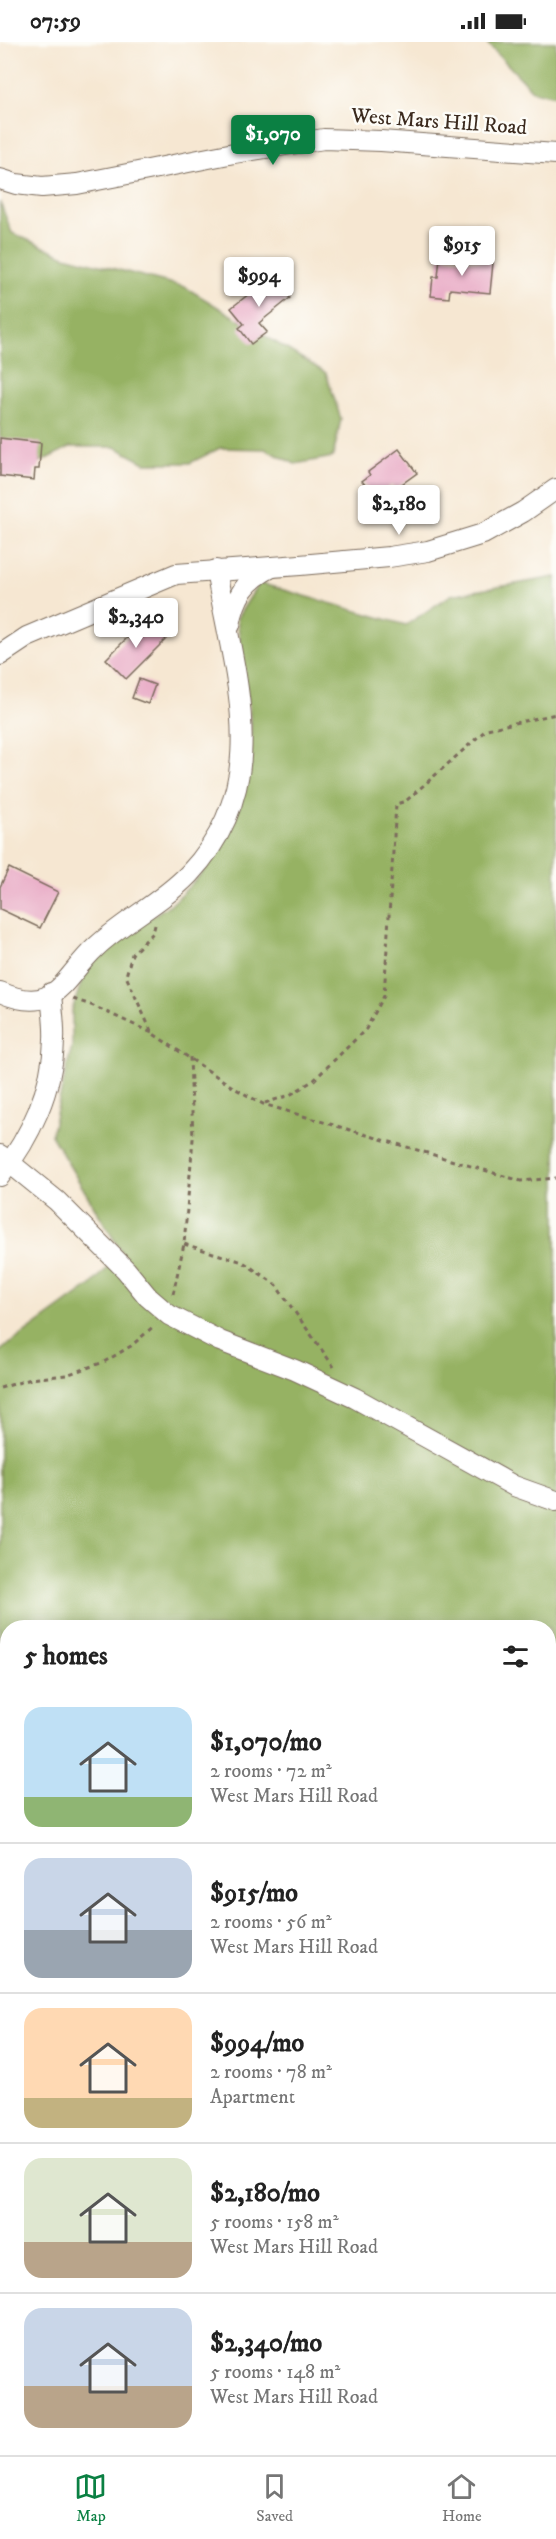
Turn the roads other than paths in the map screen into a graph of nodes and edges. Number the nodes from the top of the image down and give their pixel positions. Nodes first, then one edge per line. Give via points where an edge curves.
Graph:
1 (556, 154) edge
2 (0, 179) edge
3 (556, 489) edge
4 (273, 567) junction
5 (216, 570) junction
6 (228, 633) junction
7 (0, 655) edge
8 (0, 992) edge
9 (51, 993) junction
10 (4, 1164) edge
11 (556, 1501) edge

1 - 2 street, West Mars Hill Road via 324,139 77,184 42,187
3 - 4 street via 483,534 428,551
4 - 5 street
4 - 6 street via 259,573 242,590 233,607
5 - 6 street
5 - 7 street via 176,574 27,637
6 - 9 street via 242,721 242,755 237,788 218,836 191,872 168,894 111,932 62,987
8 - 9 street via 27,1001
9 - 10 street via 54,1041 49,1075 31,1129
10 - 11 street via 80,1224 169,1315 355,1398 514,1486

